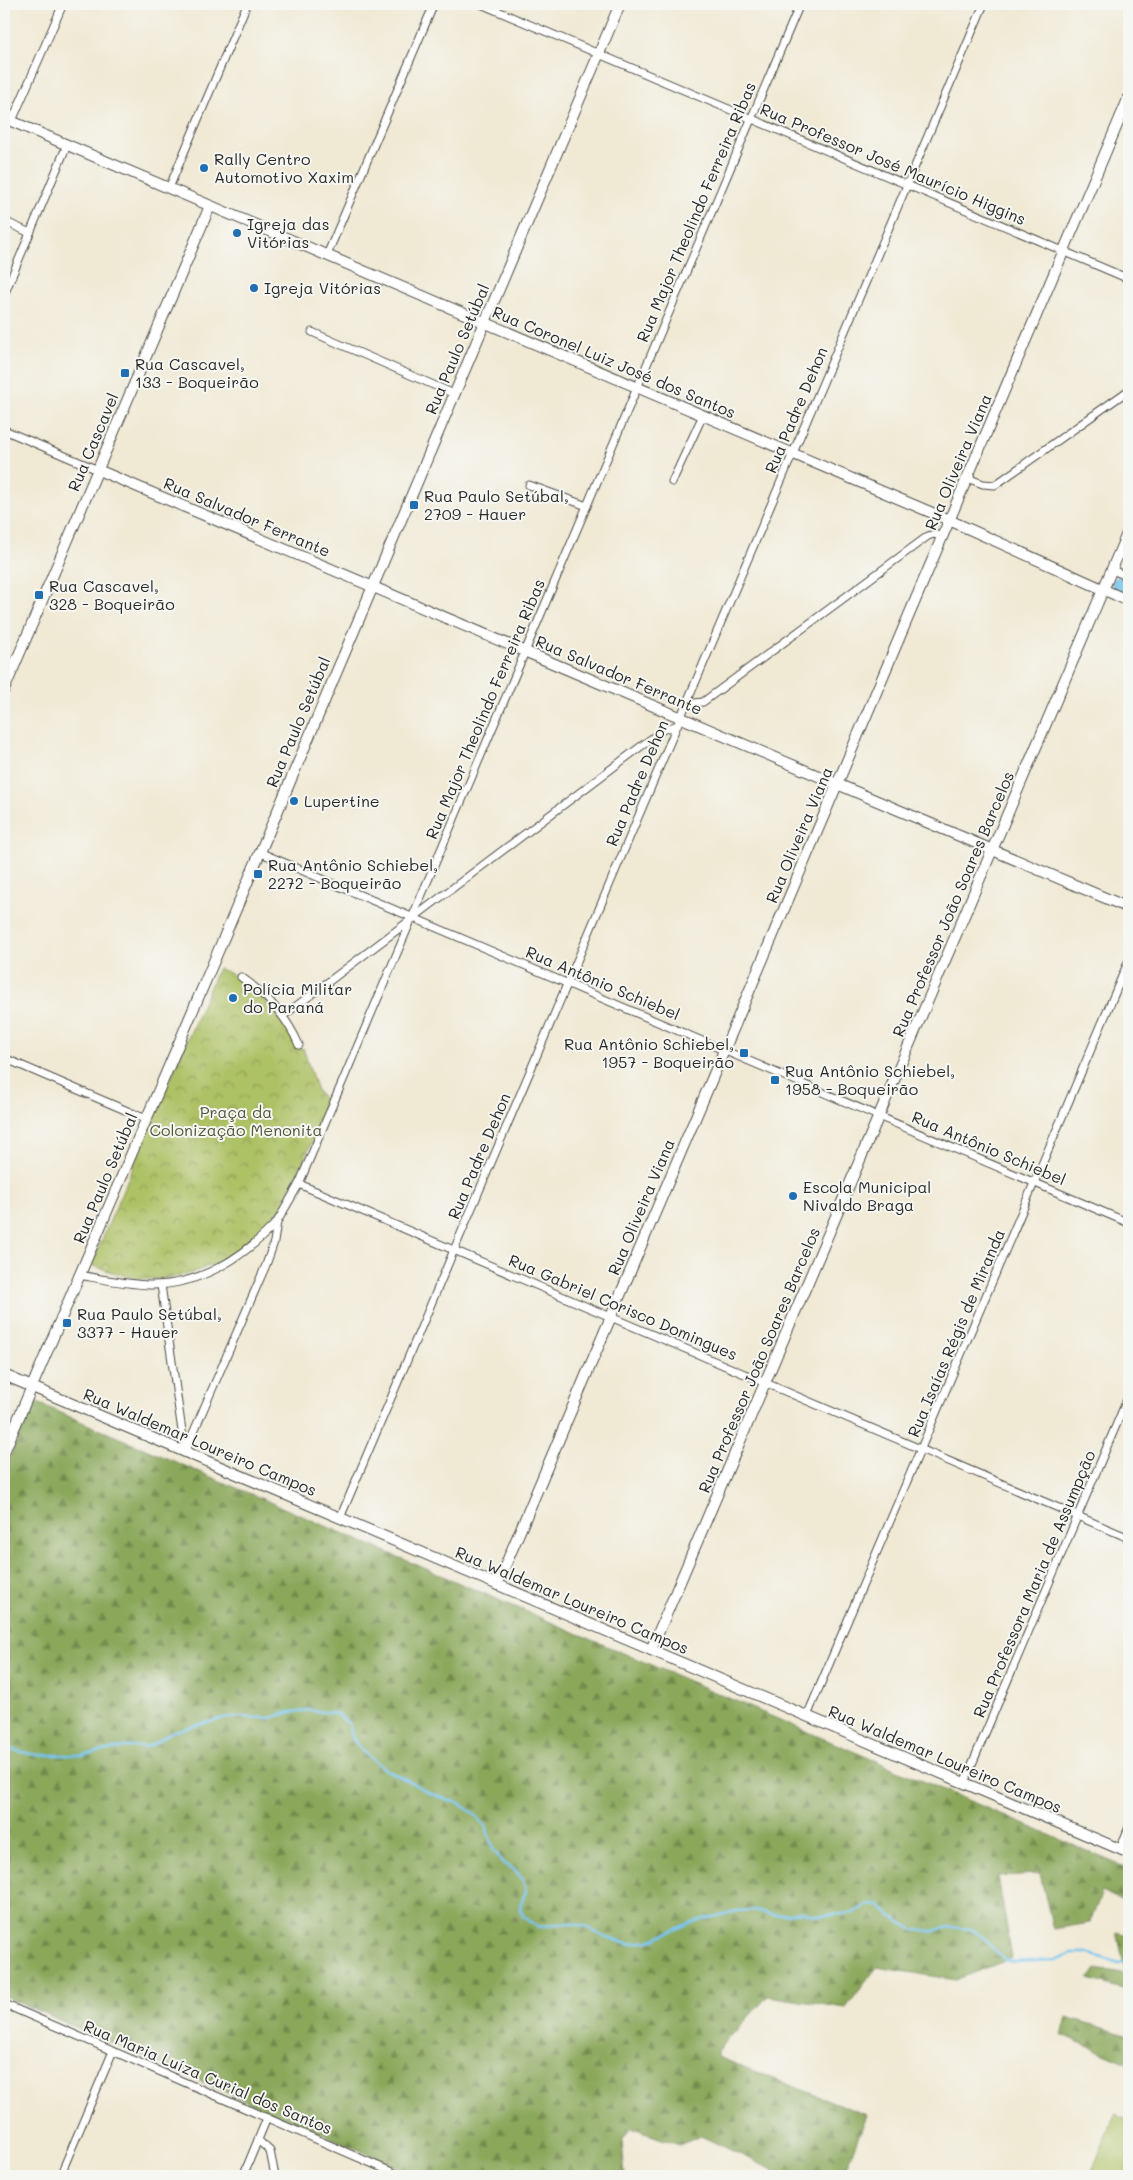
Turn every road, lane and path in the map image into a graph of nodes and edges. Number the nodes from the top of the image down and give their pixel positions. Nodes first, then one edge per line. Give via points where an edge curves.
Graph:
1 (63, 4) edge
2 (247, 4) edge
3 (434, 4) edge
4 (481, 4) edge
5 (620, 4) edge
6 (800, 4) edge
7 (984, 4) edge
8 (599, 54) junction
9 (1129, 97) edge
10 (751, 118) junction
11 (8, 119) edge
12 (67, 145) junction
13 (907, 184) junction
14 (169, 188) junction
15 (210, 206) junction
16 (4, 221) edge
17 (30, 233) junction
18 (1064, 251) junction
19 (327, 255) junction
20 (1129, 279) edge
21 (4, 295) edge
22 (485, 322) junction
23 (312, 332) dead end
24 (637, 387) junction
25 (1129, 390) edge
26 (454, 394) junction
27 (703, 415) junction
28 (4, 430) edge
29 (792, 454) junction
30 (98, 470) junction
31 (967, 478) junction
32 (672, 482) dead end
33 (529, 485) dead end
34 (586, 506) junction
35 (949, 520) junction
36 (1129, 529) edge
37 (942, 537) junction
38 (1112, 570) junction
39 (1129, 577) edge
40 (373, 587) junction
41 (1103, 590) junction
42 (1129, 601) edge
43 (525, 652) junction
44 (4, 690) edge
45 (686, 704) junction
46 (678, 722) junction
47 (837, 784) junction
48 (992, 850) junction
49 (259, 852) junction
50 (1129, 908) edge
51 (412, 917) junction
52 (1129, 960) edge
53 (241, 976) dead end
54 (567, 983) junction
55 (283, 1016) junction
56 (299, 1045) dead end
57 (724, 1050) junction
58 (4, 1058) edge
59 (879, 1116) junction
60 (146, 1119) junction
61 (1035, 1182) junction
62 (299, 1184) junction
63 (277, 1222) junction
64 (1129, 1223) edge
65 (454, 1250) junction
66 (80, 1275) junction
67 (161, 1285) junction
68 (611, 1317) junction
69 (4, 1375) edge
70 (765, 1383) junction
71 (31, 1387) junction
72 (1129, 1395) edge
73 (921, 1449) junction
74 (4, 1452) edge
75 (185, 1452) junction
76 (1078, 1516) junction
77 (340, 1518) junction
78 (1129, 1538) edge
79 (497, 1585) junction
80 (651, 1650) junction
81 (807, 1716) junction
82 (964, 1783) junction
83 (1129, 1827) edge
84 (1125, 1851) edge
85 (4, 2004) edge
86 (113, 2052) junction
87 (267, 2118) junction
88 (258, 2140) junction
89 (60, 2176) edge
90 (243, 2176) edge
91 (275, 2176) edge
92 (401, 2176) edge

1 - 11 street
2 - 14 street
3 - 19 street
4 - 8 street, Rua Professor José Maurício Higgins
5 - 8 main road, Rua Paulo Setúbal
6 - 10 street, Rua Major Theolindo Ferreira Ribas
7 - 13 street, Rua Padre Dehon
8 - 10 street, Rua Professor José Maurício Higgins
8 - 22 main road, Rua Paulo Setúbal
9 - 18 main road, Rua Oliveira Viana
10 - 13 street, Rua Professor José Maurício Higgins
10 - 24 street, Rua Major Theolindo Ferreira Ribas
11 - 12 main road, Rua Coronel Luiz José dos Santos
12 - 14 main road, Rua Coronel Luiz José dos Santos
12 - 17 street
13 - 18 street, Rua Professor José Maurício Higgins
13 - 29 street, Rua Padre Dehon
14 - 15 main road, Rua Coronel Luiz José dos Santos
15 - 19 main road, Rua Coronel Luiz José dos Santos
15 - 30 main road, Rua Cascavel
16 - 17 street
17 - 21 street
18 - 20 street, Rua Professor José Maurício Higgins
18 - 31 main road, Rua Oliveira Viana
19 - 22 main road, Rua Coronel Luiz José dos Santos
22 - 24 main road, Rua Coronel Luiz José dos Santos
22 - 26 main road, Rua Paulo Setúbal
23 - 26 street
24 - 27 main road, Rua Coronel Luiz José dos Santos
24 - 34 street, Rua Major Theolindo Ferreira Ribas
25 - 31 street via 995,485
26 - 40 main road, Rua Paulo Setúbal
27 - 29 main road, Rua Coronel Luiz José dos Santos
27 - 32 street
28 - 30 street
29 - 35 main road, Rua Coronel Luiz José dos Santos
29 - 45 street, Rua Padre Dehon
30 - 40 main road, Rua Salvador Ferrante
30 - 44 main road, Rua Cascavel
31 - 35 main road, Rua Oliveira Viana
33 - 34 street
34 - 43 street, Rua Major Theolindo Ferreira Ribas
35 - 37 main road, Rua Oliveira Viana
35 - 41 main road, Rua Coronel Luiz José dos Santos
36 - 38 main road, Rua Professor João Soares Barcelos
37 - 45 street via 928,536 703,702
37 - 47 main road, Rua Oliveira Viana
38 - 39 street
38 - 41 main road, Rua Professor João Soares Barcelos
40 - 43 main road, Rua Salvador Ferrante
40 - 49 main road, Rua Paulo Setúbal
41 - 42 main road, Rua Coronel Luiz José dos Santos
41 - 48 main road, Rua Professor João Soares Barcelos
43 - 46 main road, Rua Salvador Ferrante
43 - 51 street, Rua Major Theolindo Ferreira Ribas
45 - 46 street, Rua Padre Dehon
46 - 47 main road, Rua Salvador Ferrante
46 - 51 street via 664,729
46 - 54 street, Rua Padre Dehon
47 - 48 main road, Rua Salvador Ferrante
47 - 57 main road, Rua Oliveira Viana
48 - 50 main road, Rua Salvador Ferrante
48 - 59 main road, Rua Professor João Soares Barcelos
49 - 51 street, Rua Antônio Schiebel
49 - 60 main road, Rua Paulo Setúbal
51 - 54 street, Rua Antônio Schiebel
51 - 55 street
51 - 62 street, Rua Major Theolindo Ferreira Ribas
52 - 61 street, Rua Isaías Régis de Miranda
53 - 55 street
54 - 57 street, Rua Antônio Schiebel
54 - 65 street, Rua Padre Dehon
55 - 56 street
57 - 59 street, Rua Antônio Schiebel
57 - 68 main road, Rua Oliveira Viana
58 - 60 street
59 - 61 street, Rua Antônio Schiebel
59 - 70 main road, Rua Professor João Soares Barcelos
60 - 66 main road, Rua Paulo Setúbal
61 - 64 street, Rua Antônio Schiebel
61 - 73 street, Rua Isaías Régis de Miranda
62 - 63 street, Rua Major Theolindo Ferreira Ribas
62 - 65 street, Rua Gabriel Corisco Domingues
63 - 67 street via 226,1264 195,1278
63 - 75 street, Rua Major Theolindo Ferreira Ribas via 266,1266
65 - 68 street, Rua Gabriel Corisco Domingues
65 - 77 street, Rua Padre Dehon
66 - 67 street
66 - 71 main road, Rua Paulo Setúbal
67 - 75 street
68 - 70 street, Rua Gabriel Corisco Domingues
68 - 79 main road, Rua Oliveira Viana
69 - 71 main road, Rua Waldemar Loureiro Campos
70 - 73 street, Rua Gabriel Corisco Domingues
70 - 80 main road, Rua Professor João Soares Barcelos
71 - 74 main road, Rua Paulo Setúbal
71 - 75 main road, Rua Waldemar Loureiro Campos
72 - 76 street, Rua Professora Maria de Assumpção
73 - 76 street, Rua Gabriel Corisco Domingues
73 - 81 street, Rua Isaías Régis de Miranda
75 - 77 main road, Rua Waldemar Loureiro Campos
76 - 78 street, Rua Gabriel Corisco Domingues
76 - 82 street, Rua Professora Maria de Assumpção
77 - 79 main road, Rua Waldemar Loureiro Campos
79 - 80 main road, Rua Waldemar Loureiro Campos
80 - 81 main road, Rua Waldemar Loureiro Campos
81 - 82 main road, Rua Waldemar Loureiro Campos
82 - 84 main road, Rua Waldemar Loureiro Campos
83 - 84 street
85 - 86 street, Rua Maria Luíza Curial dos Santos
86 - 87 street, Rua Maria Luíza Curial dos Santos
86 - 89 street
87 - 88 street
87 - 92 street, Rua Maria Luíza Curial dos Santos
88 - 90 street
88 - 91 street via 270,2151

